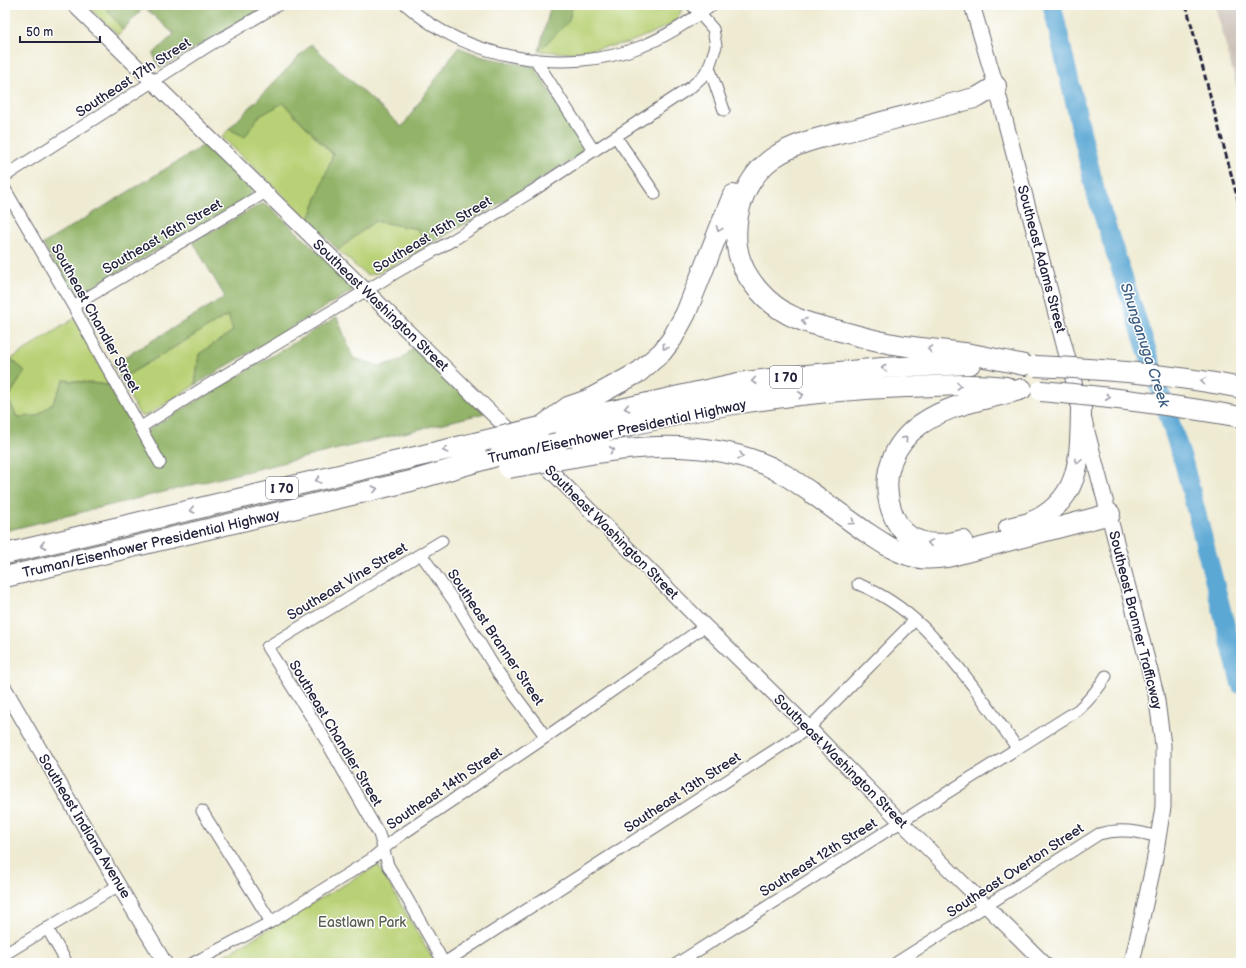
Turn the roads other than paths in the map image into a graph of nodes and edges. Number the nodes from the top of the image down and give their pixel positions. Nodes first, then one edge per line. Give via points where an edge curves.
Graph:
1 (74, 5) edge
2 (278, 5) edge
3 (406, 5) edge
4 (692, 5) edge
5 (713, 5) edge
6 (972, 5) edge
7 (700, 13) junction
8 (535, 59) junction
9 (709, 67) junction
10 (153, 82) junction
11 (996, 86) junction
12 (724, 110) dead end
13 (616, 137) junction
14 (594, 151) junction
15 (5, 176) edge
16 (5, 189) edge
17 (266, 192) junction
18 (655, 194) dead end
19 (367, 290) junction
20 (73, 306) junction
21 (1029, 366) junction
22 (1241, 388) edge
23 (1031, 390) junction
24 (1081, 408) junction
25 (1241, 417) edge
26 (140, 427) junction
27 (541, 427) junction
28 (504, 462) junction
29 (160, 463) dead end
30 (1108, 508) junction
31 (1029, 523) junction
32 (442, 541) dead end
33 (5, 554) edge
34 (421, 554) junction
35 (5, 577) edge
36 (858, 584) dead end
37 (915, 620) junction
38 (705, 626) junction
39 (267, 647) joint
40 (1106, 676) dead end
41 (5, 689) edge
42 (809, 728) junction
43 (546, 737) junction
44 (1017, 748) junction
45 (202, 811) dead end
46 (901, 822) junction
47 (1158, 837) junction
48 (383, 849) junction
49 (119, 885) junction
50 (986, 906) junction
51 (271, 922) junction
52 (47, 928) junction
53 (5, 954) edge
54 (68, 963) edge
55 (165, 963) edge
56 (193, 963) edge
57 (444, 963) edge
58 (678, 963) edge
59 (896, 963) edge
60 (1044, 963) edge
61 (1132, 963) edge

1 - 10 street, Southeast Washington Street
2 - 10 street, Southeast 17th Street
3 - 8 street via 434,25 468,44 490,51
4 - 7 street
5 - 7 street
6 - 11 main road, Southeast Adams Street
7 - 8 street via 680,28 660,38 616,54 570,61
7 - 9 street via 713,29 715,37 716,46
8 - 14 street
9 - 12 street
9 - 13 street, Southeast 15th Street via 691,87
10 - 15 street, Southeast 17th Street
10 - 17 street, Southeast Washington Street
21 -> 11 highway via 964,353 884,343 795,318 771,303 751,281 742,265 736,234 743,197 760,169 774,157 821,138 978,97
11 - 24 main road, Southeast Adams Street
11 -> 27 highway via 974,86 796,135 770,148 740,180 728,204 686,313 662,352 639,372 588,400 568,407
13 - 14 street, Southeast 15th Street
13 - 18 street
14 - 19 street, Southeast 15th Street via 532,192
16 - 20 street, Southeast Chandler Street
17 - 19 street, Southeast Washington Street
17 - 20 street, Southeast 16th Street
19 - 26 street, Southeast 15th Street
19 - 38 street, Southeast Washington Street
20 - 26 street, Southeast Chandler Street
22 -> 21 highway, Truman/Eisenhower Presidential Highway / I 70, bridge via 1134,372
21 -> 27 highway, Truman/Eisenhower Presidential Highway / I 70 via 934,365 786,377 738,383
23 -> 25 highway, Truman/Eisenhower Presidential Highway / I 70, bridge via 1179,406
28 -> 23 highway, Truman/Eisenhower Presidential Highway / I 70, bridge via 557,443 696,411 788,396 845,390 941,386 997,386
31 -> 23 highway via 951,543 919,541 897,524 889,505 887,491 892,460 904,440 922,423 967,402
24 - 30 main road, Southeast Adams Street
24 -> 31 highway via 1080,449 1077,468 1068,493 1051,511
26 - 29 street, Southeast Chandler Street
27 -> 33 highway, Truman/Eisenhower Presidential Highway / I 70, bridge
28 -> 30 highway, bridge via 663,447 694,448 737,455 774,468 878,540 899,552 924,559 947,556
35 -> 28 highway, Truman/Eisenhower Presidential Highway / I 70 via 411,481
30 - 31 highway
30 - 47 main road, Southeast Branner Trafficway via 1156,694 1163,745 1163,807
32 - 34 street, Southeast Vine Street
34 - 39 street, Southeast Vine Street
34 - 43 street, Southeast Branner Street via 456,604 498,673
36 - 37 street via 886,597
37 - 42 street, Southeast 13th Street
37 - 44 street via 955,663
38 - 42 street, Southeast Washington Street
38 - 43 street, Southeast 14th Street
39 - 48 street, Southeast Chandler Street via 322,734 379,834
40 - 44 street, Southeast 12th Street via 1101,686 1078,710
41 - 49 street, Southeast Indiana Avenue
42 - 46 street, Southeast Washington Street
42 - 57 street, Southeast 13th Street
43 - 48 street, Southeast 14th Street
44 - 46 street, Southeast 12th Street
45 - 51 street
46 - 50 street, Southeast Washington Street
46 - 58 street, Southeast 12th Street
47 - 50 street, Southeast Overton Street via 1143,832 1119,830 1099,834
47 - 61 main road, Southeast Branner Trafficway
48 - 51 street, Southeast 14th Street via 370,860
48 - 57 street, Southeast Chandler Street via 388,865
49 - 52 street
49 - 55 street, Southeast Indiana Avenue
50 - 59 street, Southeast Overton Street
50 - 60 street, Southeast Washington Street
51 - 56 street, Southeast 14th Street
52 - 53 street
52 - 54 street

